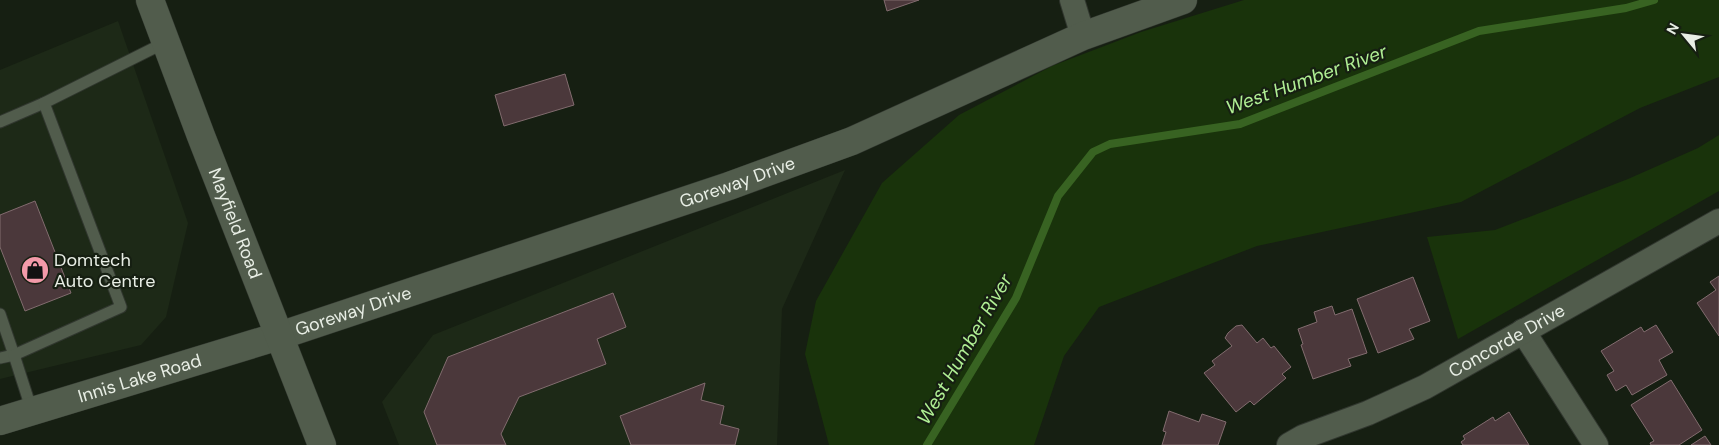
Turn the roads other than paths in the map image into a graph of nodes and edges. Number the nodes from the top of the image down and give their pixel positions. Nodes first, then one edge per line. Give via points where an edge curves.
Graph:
1 (150, 0) edge
2 (1072, 0) edge
3 (1183, 0) edge
4 (1083, 36) junction
5 (166, 42) junction
6 (44, 103) junction
7 (0, 122) edge
8 (1719, 221) edge
9 (0, 314) edge
10 (1523, 331) junction
11 (279, 336) junction
12 (14, 354) junction
13 (0, 358) edge
14 (32, 411) junction
15 (0, 422) edge
16 (322, 445) edge
17 (1289, 445) edge
18 (1596, 445) edge

1 - 5 street, Mayfield Road
2 - 4 street
3 - 4 street, Goreway Drive
4 - 11 street, Goreway Drive via 852,141
5 - 6 lane
5 - 11 street, Mayfield Road
6 - 7 lane
6 - 12 lane via 120,307
8 - 10 street, Concorde Drive
9 - 12 lane
10 - 17 street, Concorde Drive via 1425,387
10 - 18 street
11 - 14 street, Innis Lake Road
11 - 16 street, Mayfield Road
12 - 13 lane
12 - 14 lane
14 - 15 street, Innis Lake Road

